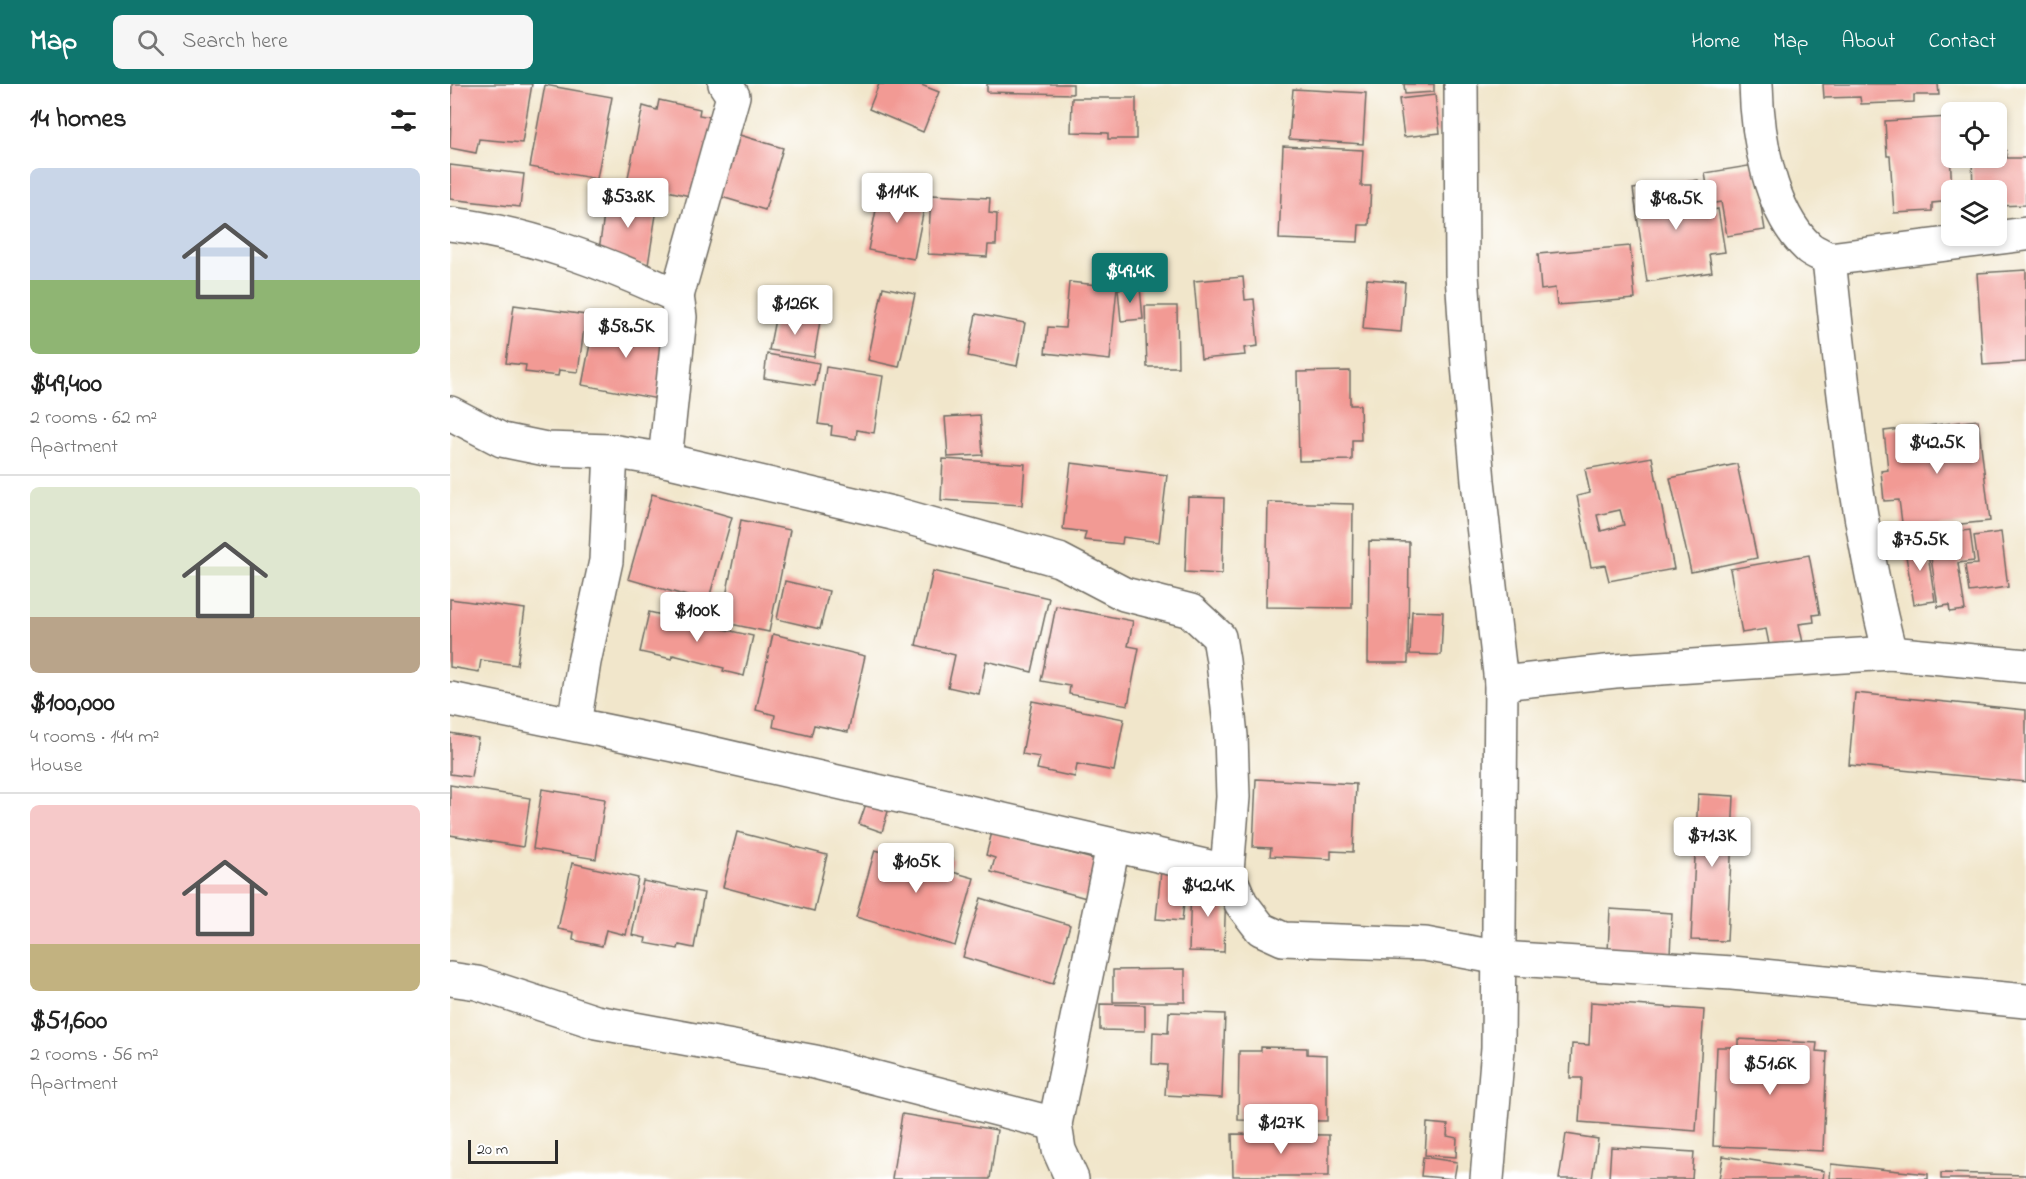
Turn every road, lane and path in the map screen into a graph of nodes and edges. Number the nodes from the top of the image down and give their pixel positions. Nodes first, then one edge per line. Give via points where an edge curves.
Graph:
1 (725, 84) edge
2 (1461, 84) edge
3 (1756, 84) edge
4 (450, 224) edge
5 (2026, 234) edge
6 (1829, 259) junction
7 (677, 296) junction
8 (450, 413) edge
9 (611, 452) junction
10 (665, 460) junction
11 (1890, 653) junction
12 (2026, 666) edge
13 (1501, 683) junction
14 (450, 699) edge
15 (574, 724) junction
16 (1113, 846) junction
17 (1227, 871) junction
18 (1500, 958) junction
19 (450, 979) edge
20 (2026, 1001) edge
21 (1055, 1124) junction
22 (1072, 1179) edge
23 (1487, 1179) edge

1 - 7 street via 733,96
2 - 13 street via 1462,274 1468,365
3 - 6 street via 1762,146 1779,202 1810,249
4 - 7 street via 491,229 626,272
5 - 6 street
6 - 11 street via 1848,442 1870,568
7 - 10 street via 680,316
8 - 9 street via 502,440 546,449
9 - 10 street
9 - 15 street via 606,561
10 - 17 street via 892,513 1059,560 1124,594 1191,611 1219,637 1223,661 1233,797
11 - 12 street
11 - 13 street via 1615,671
13 - 18 street
14 - 15 street
15 - 16 street
16 - 17 street
16 - 21 street
17 - 18 street via 1241,903 1261,929 1282,939 1425,944
18 - 20 street via 1732,973
18 - 23 street via 1498,1048
19 - 21 street via 477,982 596,1022 815,1062
21 - 22 street via 1059,1150

